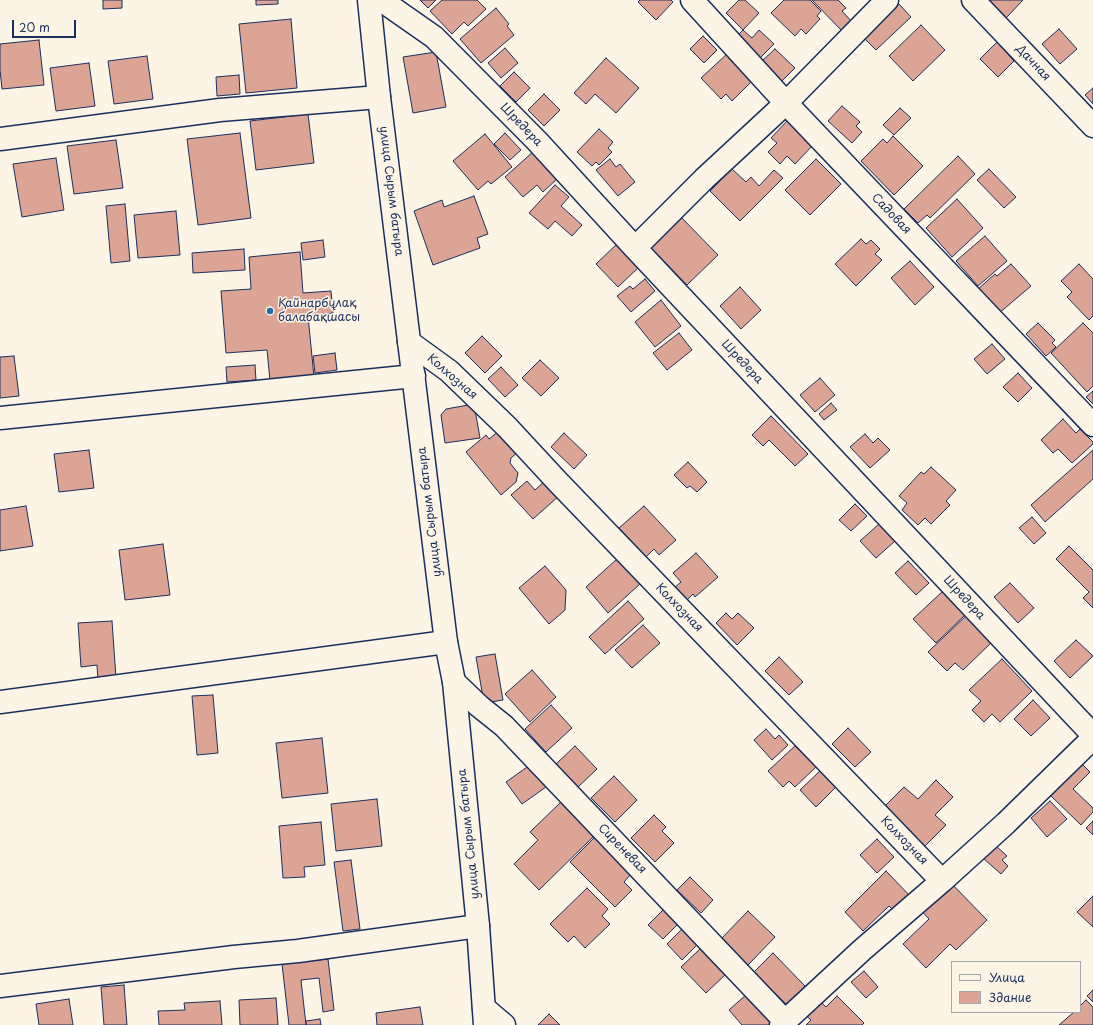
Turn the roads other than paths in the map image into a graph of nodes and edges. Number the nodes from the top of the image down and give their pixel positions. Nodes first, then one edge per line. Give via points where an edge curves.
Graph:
1 (369, 0) edge
2 (381, 0) edge
3 (692, 0) edge
4 (887, 0) edge
5 (973, 0) edge
6 (379, 97) junction
7 (786, 103) junction
8 (1093, 126) edge
9 (0, 139) edge
10 (635, 248) junction
11 (410, 342) junction
12 (414, 376) junction
13 (0, 418) edge
14 (1093, 425) edge
15 (446, 642) junction
16 (454, 682) junction
17 (0, 702) edge
18 (1093, 736) edge
19 (942, 881) junction
20 (478, 926) junction
21 (0, 986) edge
22 (485, 1017) edge
23 (783, 1023) edge
24 (504, 1025) edge

1 - 6 street, улица Сырым батыра
2 - 10 street, Шредера via 434,37 537,141
3 - 7 street, Садовая
4 - 7 street
5 - 8 street, Дачная
6 - 9 street via 220,110
6 - 11 street, улица Сырым батыра
7 - 10 street
7 - 14 street, Садовая
10 - 18 street, Шредера
11 - 12 street, улица Сырым батыра
11 - 19 street, Колхозная via 449,371 507,427
12 - 13 street
12 - 15 street, улица Сырым батыра
15 - 16 street, улица Сырым батыра
15 - 17 street
16 - 20 street, улица Сырым батыра
16 - 23 street, Сиреневая via 504,726
18 - 19 street via 1006,823
19 - 23 street
20 - 21 street via 298,951
20 - 22 street, улица Сырым батыра
22 - 24 street

